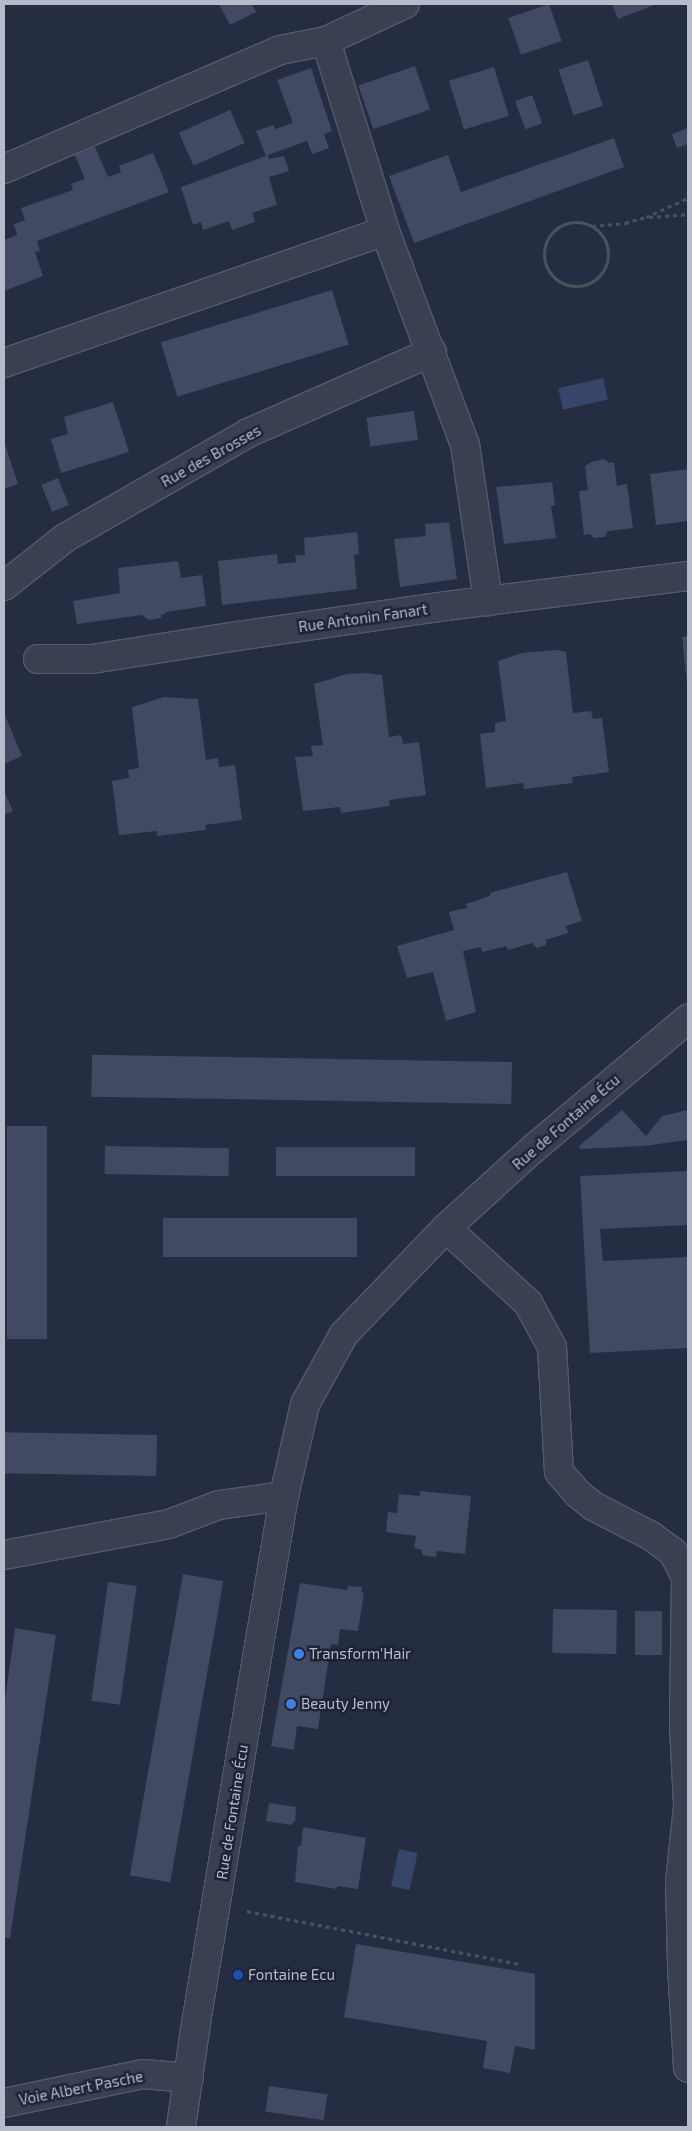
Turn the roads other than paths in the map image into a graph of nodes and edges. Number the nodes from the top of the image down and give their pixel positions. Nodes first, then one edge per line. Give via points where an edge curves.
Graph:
1 (405, 4) edge
2 (326, 42) junction
3 (11, 166) edge
4 (385, 231) junction
5 (432, 352) junction
6 (4, 363) edge
7 (688, 576) edge
8 (4, 586) edge
9 (488, 601) junction
10 (38, 660) dead end
11 (688, 1019) edge
12 (446, 1228) junction
13 (284, 1496) junction
14 (4, 1556) edge
15 (688, 1806) edge
16 (688, 2068) edge
17 (189, 2078) junction
18 (4, 2103) edge
19 (181, 2127) edge

1 - 2 street
2 - 3 street via 280,50
2 - 4 street
4 - 5 street
4 - 6 street
5 - 8 street, Rue des Brosses via 248,433 65,538
5 - 9 street via 465,445
7 - 9 street, Rue Antonin Fanart
9 - 10 street, Rue Antonin Fanart via 92,659
11 - 12 street, Rue de Fontaine Écu via 534,1148
12 - 13 street, Rue de Fontaine Écu via 344,1334 305,1404
12 - 15 street via 528,1303 552,1347 559,1472 593,1506 651,1536 674,1552 686,1578 684,1725
13 - 14 street via 219,1505 170,1524
13 - 17 street, Rue de Fontaine Écu
15 - 16 street via 680,1882
17 - 18 street, Voie Albert Pasche via 143,2074
17 - 19 street, Rue de Fontaine Écu

